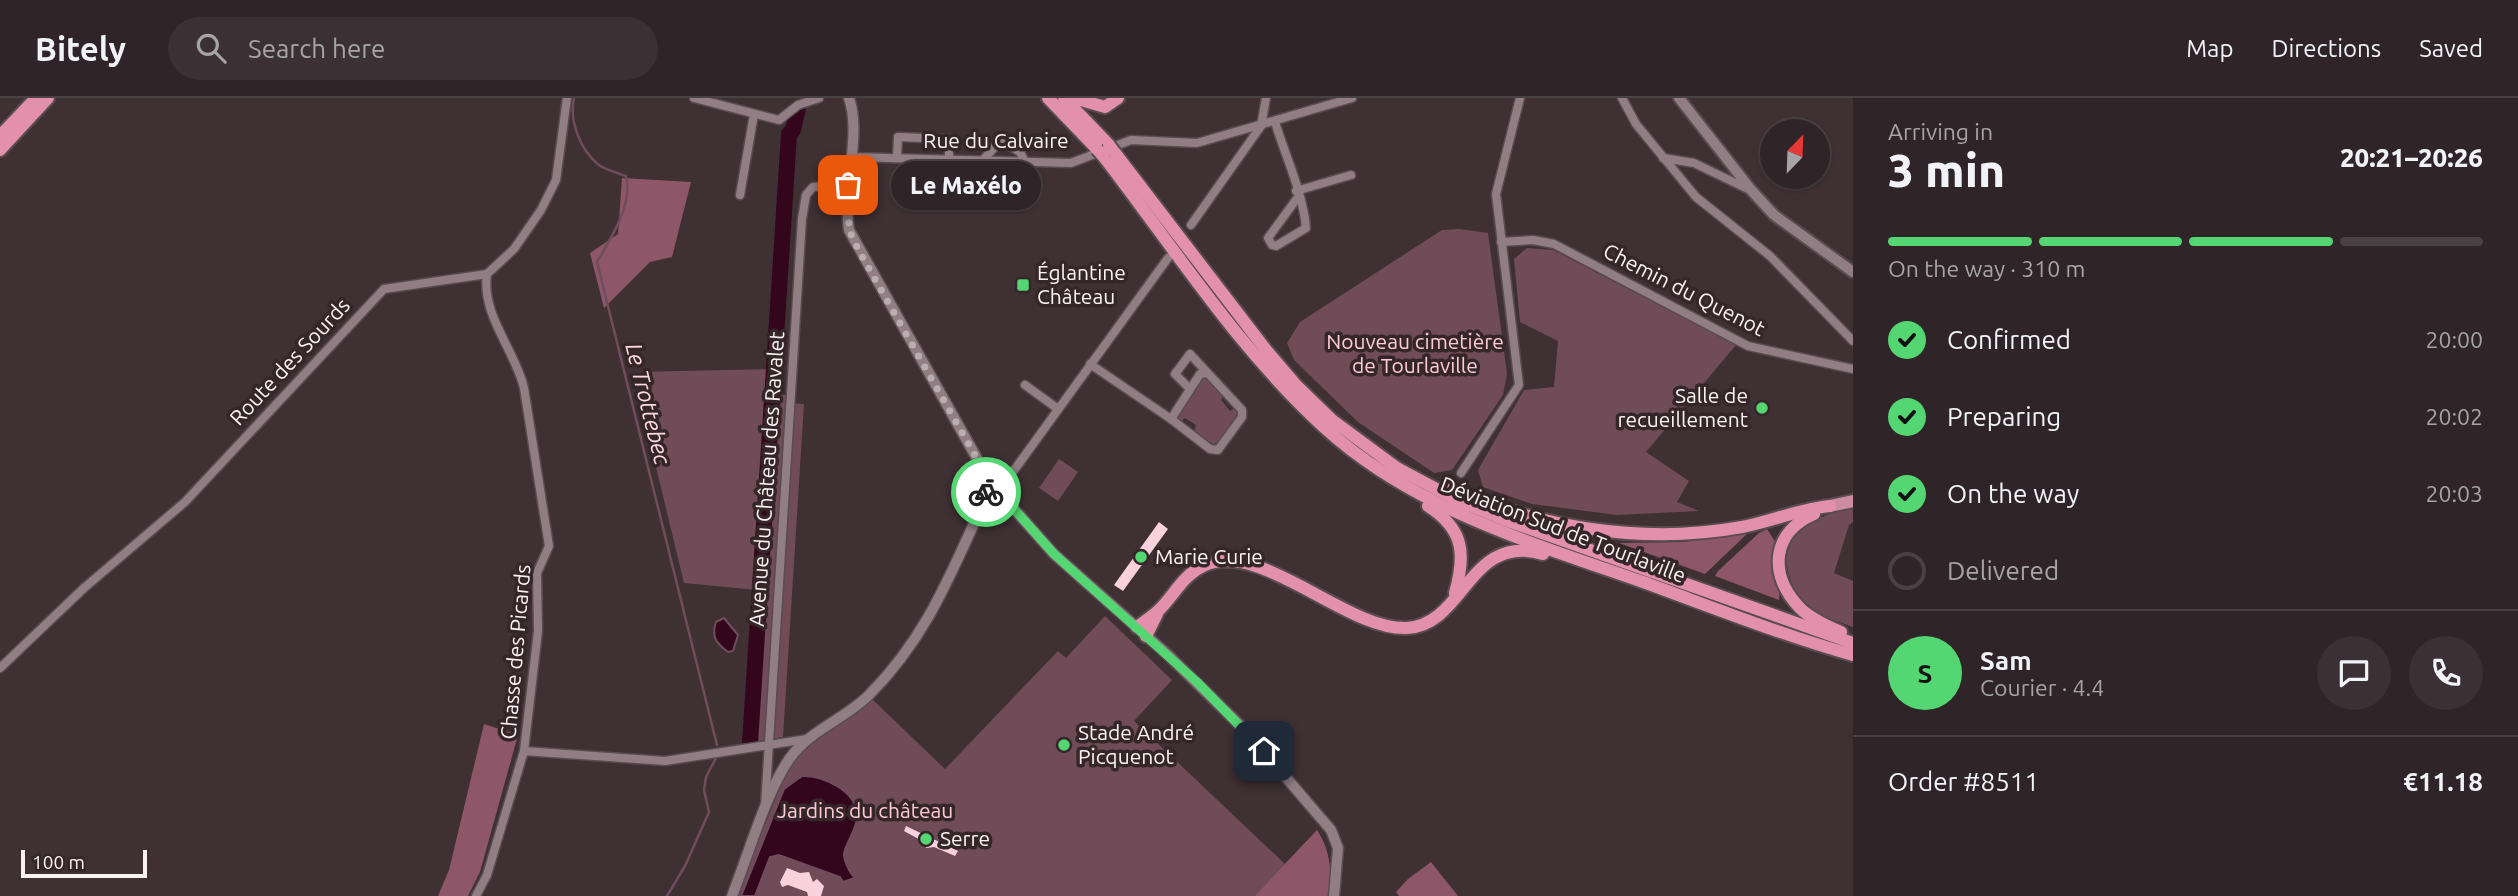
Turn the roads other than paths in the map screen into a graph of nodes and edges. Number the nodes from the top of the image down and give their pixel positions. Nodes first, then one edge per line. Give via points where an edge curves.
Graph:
1 (36, 98) edge
2 (48, 98) edge
3 (567, 98) edge
4 (694, 98) edge
5 (819, 98) edge
6 (849, 98) edge
7 (1048, 98) edge
8 (1064, 98) edge
9 (1074, 98) edge
10 (1118, 98) edge
11 (1266, 98) edge
12 (1352, 98) edge
13 (1520, 98) edge
14 (1622, 98) edge
15 (1679, 98) edge
16 (754, 114) junction
17 (1275, 122) junction
18 (1261, 126) junction
19 (0, 136) edge
20 (0, 150) edge
21 (1106, 151) junction
22 (850, 157) junction
23 (897, 158) junction
24 (1663, 158) junction
25 (949, 160) junction
26 (983, 160) junction
27 (1026, 162) junction
28 (1351, 175) dead end
29 (848, 185) junction
30 (1752, 191) junction
31 (1297, 194) junction
32 (740, 195) dead end
33 (1191, 225) dead end
34 (1502, 242) junction
35 (1168, 258) dead end
36 (1853, 272) edge
37 (487, 274) junction
38 (1853, 341) edge
39 (1090, 364) junction
40 (1853, 369) edge
41 (1207, 373) junction
42 (1026, 385) dead end
43 (1190, 389) junction
44 (1058, 409) junction
45 (1171, 419) junction
46 (1353, 437) junction
47 (1461, 473) dead end
48 (1386, 474) junction
49 (989, 480) junction
50 (1007, 480) junction
51 (989, 499) junction
52 (1006, 500) junction
53 (1853, 501) edge
54 (1830, 506) junction
55 (1454, 597) junction
56 (1744, 618) junction
57 (1142, 631) junction
58 (1853, 637) edge
59 (1853, 643) edge
60 (1853, 655) edge
61 (0, 668) edge
62 (807, 739) junction
63 (766, 745) junction
64 (524, 751) junction
65 (766, 811) junction
66 (476, 896) edge
67 (732, 896) edge
68 (1334, 896) edge

1 - 19 highway
2 - 20 highway
3 - 37 street via 556,180 514,249
4 - 16 street
5 - 16 street via 798,105 779,120
6 - 22 street
7 - 21 highway, Déviation Sud de Tourlaville
8 - 21 highway, Déviation Sud de Tourlaville
9 - 10 highway via 1105,107
11 - 18 street
12 - 17 street, Rue du Calvaire
13 - 34 street via 1496,194
14 - 24 street
15 - 30 main road
16 - 32 street
17 - 18 street, Rue du Calvaire
17 - 31 street
18 - 27 street, Rue du Calvaire via 1196,143 1131,140 1071,163
18 - 33 street
21 - 46 highway, Déviation Sud de Tourlaville via 1288,376
21 - 48 highway, Déviation Sud de Tourlaville via 1256,357 1327,430
22 - 23 street, Rue du Calvaire
22 - 29 street
23 - 25 street, Rue du Calvaire
23 - 25 street via 898,138 949,139
24 - 30 street via 1693,163
24 - 38 street via 1696,197 1770,256
25 - 26 street, Rue du Calvaire
26 - 27 street, Rue du Calvaire
26 - 27 street via 1001,140 1020,152
28 - 31 street
29 - 49 street via 849,230 859,251
29 - 63 street, Avenue du Château des Ravalet via 813,187 804,201
30 - 36 main road via 1796,233
31 - 31 street via 1268,238 1272,245 1306,228
34 - 40 street, Chemin du Quenot via 1553,244 1748,346
34 - 47 street via 1520,385
35 - 39 street
37 - 61 street, Route des Sourds via 384,289 185,502
37 - 64 street, Chasse des Picards via 492,314 523,380 550,546 537,573 538,631
39 - 44 street
39 - 45 street
41 - 43 street via 1200,374
41 - 43 street via 1194,355 1188,355 1175,374
41 - 45 street via 1243,412 1220,449 1210,449
42 - 44 street
43 - 45 street
44 - 50 street
46 - 54 highway via 1482,501 1558,523 1615,533 1743,527
46 - 59 highway, Déviation Sud de Tourlaville via 1424,484 1493,515
48 - 55 highway via 1454,530 1462,549
48 - 56 highway, Déviation Sud de Tourlaville via 1429,500 1509,534
49 - 50 street
49 - 51 street via 985,487
50 - 52 street via 1011,490
51 - 52 street
51 - 62 street via 915,640 868,696
52 - 57 street via 1054,554
53 - 54 main road
54 - 58 highway via 1787,530 1780,567 1799,607
55 - 56 highway via 1499,555 1528,550
55 - 57 highway via 1429,622 1394,628 1248,563 1229,559 1194,571
56 - 60 highway, Déviation Sud de Tourlaville
57 - 68 street via 1247,732 1331,830 1338,848
62 - 63 street
62 - 65 street via 790,758
63 - 64 street via 665,761
63 - 65 street, Avenue du Château des Ravalet
64 - 66 street, Chasse des Picards via 487,875
65 - 67 street

